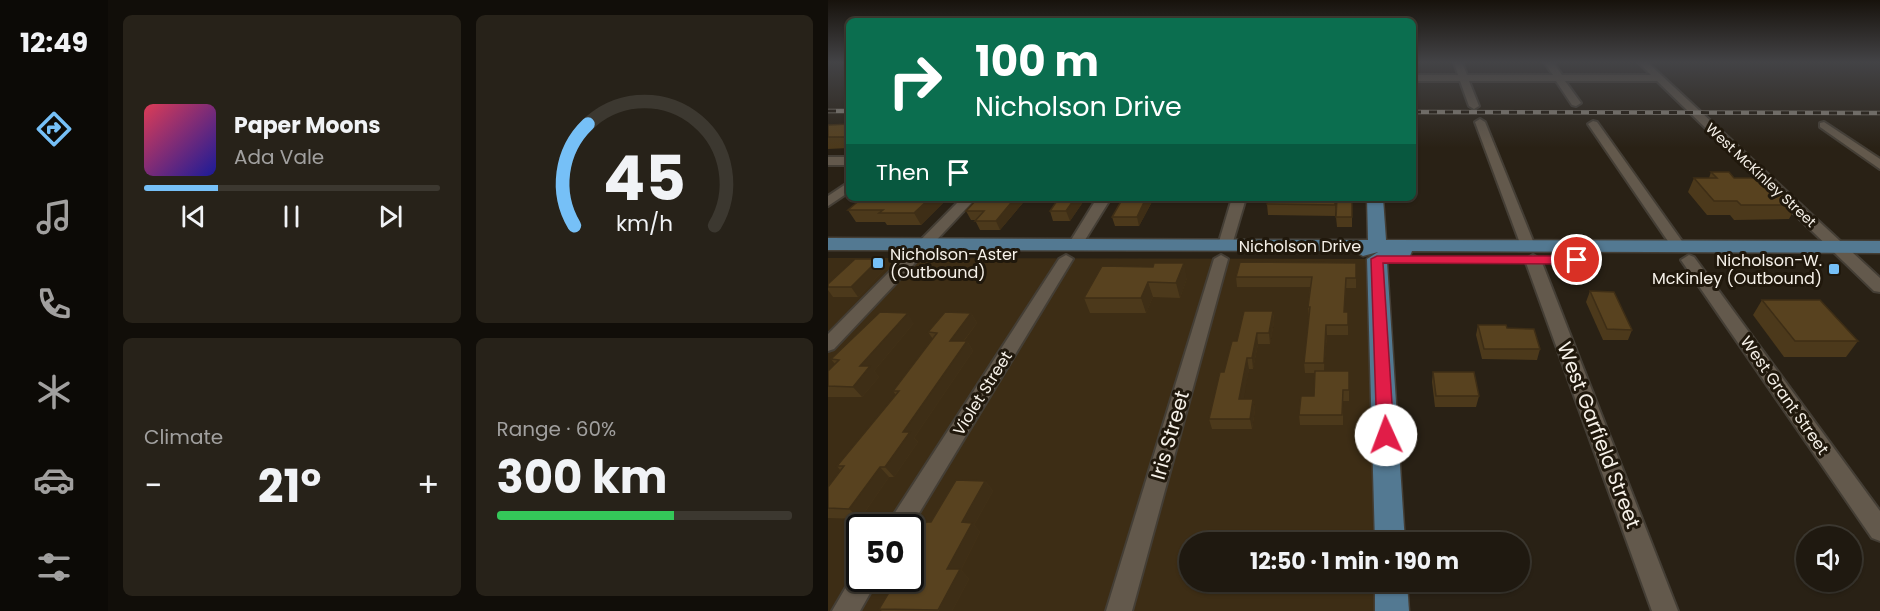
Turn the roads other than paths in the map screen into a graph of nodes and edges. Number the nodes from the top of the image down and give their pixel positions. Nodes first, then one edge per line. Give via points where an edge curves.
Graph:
1 (1468, 91) edge
2 (1568, 91) edge
3 (1672, 91) edge
4 (1576, 103) dead end
5 (1474, 106) dead end
6 (1480, 122) dead end
7 (1593, 124) dead end
8 (1824, 125) dead end
9 (828, 161) edge
10 (846, 161) edge
11 (1880, 165) edge
12 (846, 188) edge
13 (966, 201) edge
14 (1102, 201) edge
15 (1238, 201) edge
16 (1375, 201) edge
17 (828, 202) edge
18 (828, 244) edge
19 (1837, 247) junction
20 (1880, 247) edge
21 (917, 251) junction
22 (1070, 252) junction
23 (1223, 252) junction
24 (1377, 253) junction
25 (1530, 253) junction
26 (1684, 254) junction
27 (828, 258) edge
28 (1852, 261) junction
29 (1880, 261) edge
30 (1880, 287) edge
31 (828, 345) edge
32 (906, 514) edge
33 (1880, 530) edge
34 (1390, 532) edge
35 (857, 592) edge
36 (1391, 592) edge
37 (845, 611) edge
38 (1119, 611) edge
39 (1392, 611) edge
40 (1665, 611) edge

1 - 5 street
2 - 4 street
3 - 19 street, West McKinley Street
6 - 25 street, West Garfield Street
7 - 26 street, West Grant Street
8 - 11 street
9 - 10 street
12 - 17 street
13 - 21 street
14 - 22 street, Violet Street
15 - 23 street, Iris Street
16 - 24 main road
18 - 21 main road, Nicholson Drive
19 - 20 main road, Nicholson Drive
19 - 26 main road, Nicholson Drive
19 - 28 street, West McKinley Street
21 - 22 main road, Nicholson Drive
21 - 27 main road, Nicholson Drive
21 - 31 street
22 - 23 main road, Nicholson Drive
22 - 32 street, Violet Street
23 - 24 main road, Nicholson Drive
23 - 24 main road, Nicholson Drive via 1262,259
23 - 38 street, Iris Street
24 - 25 main road, Nicholson Drive
24 - 25 main road, Nicholson Drive via 1487,246
24 - 34 main road
25 - 26 main road, Nicholson Drive
25 - 40 street, West Garfield Street
26 - 28 main road, Nicholson Drive
26 - 33 street, West Grant Street
28 - 29 main road, Nicholson Drive
28 - 30 street, West McKinley Street
35 - 37 street
36 - 39 main road

